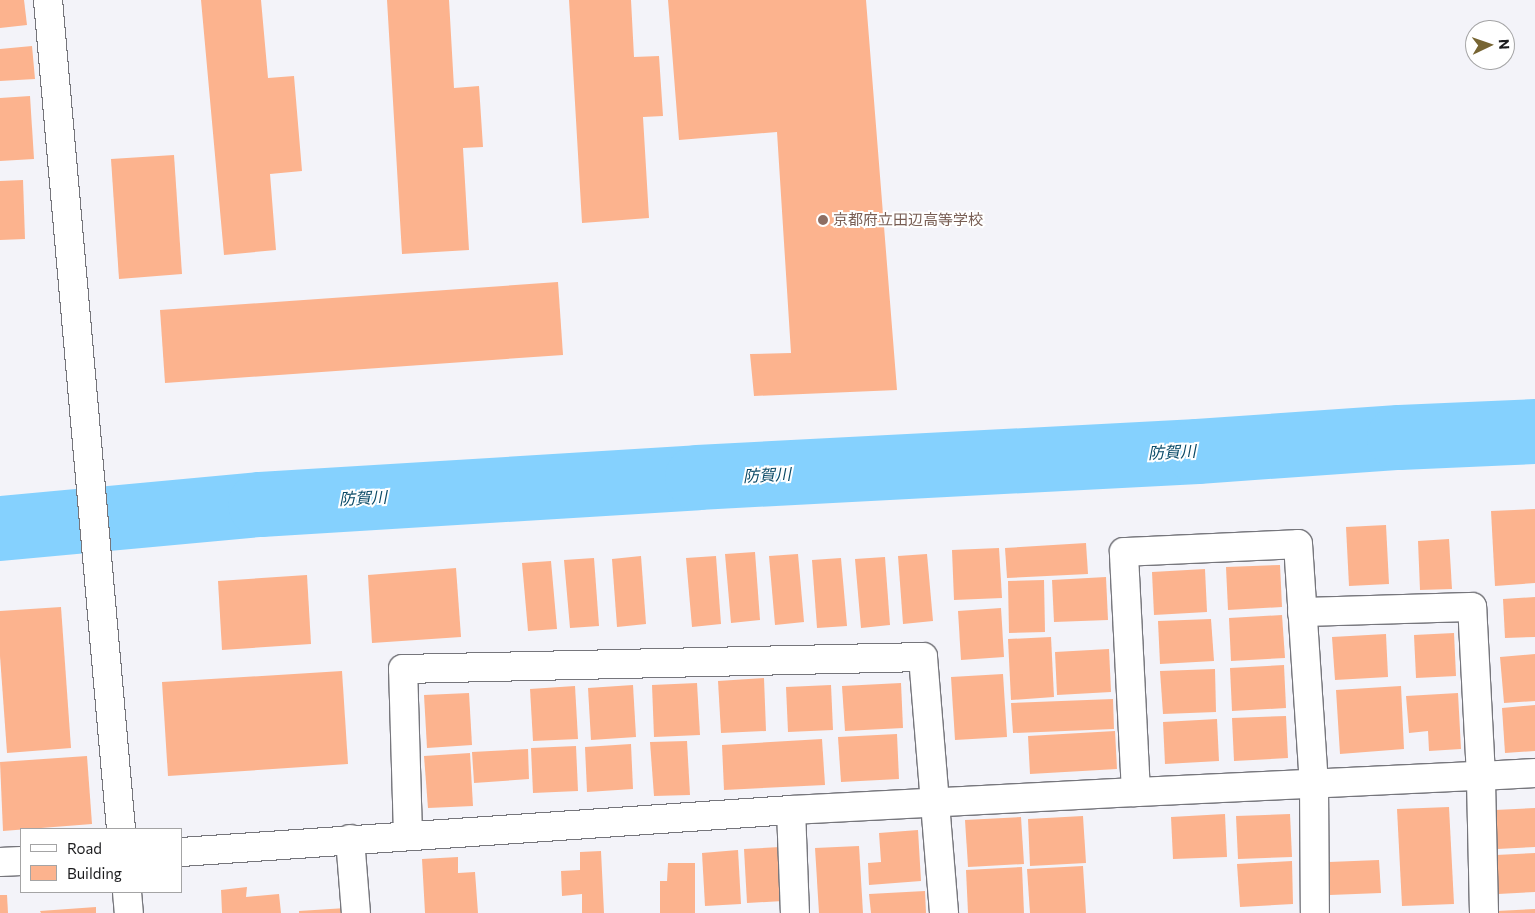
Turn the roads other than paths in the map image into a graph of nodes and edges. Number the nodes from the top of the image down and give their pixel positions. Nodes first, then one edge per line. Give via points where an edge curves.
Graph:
1 (48, 0) edge
2 (1302, 612) junction
3 (1535, 773) edge
4 (1481, 776) junction
5 (1314, 784) junction
6 (1136, 792) junction
7 (936, 802) junction
8 (791, 810) junction
9 (121, 828) edge
10 (408, 836) junction
11 (350, 840) junction
12 (182, 852) edge
13 (0, 862) edge
14 (20, 862) edge
15 (126, 893) edge
16 (129, 913) edge
17 (356, 913) edge
18 (796, 913) edge
19 (944, 913) edge
20 (1315, 913) edge
21 (1484, 913) edge

1 - 9 street
2 - 4 street via 1472,607
2 - 5 street
2 - 6 street via 1298,544 1124,552
3 - 4 street
4 - 5 street
4 - 21 street
5 - 6 street
5 - 20 street
6 - 7 street
7 - 8 street
7 - 10 street via 923,657 403,669
7 - 19 street
8 - 10 street
8 - 18 street
10 - 11 street
11 - 12 street
11 - 17 street
13 - 14 street
15 - 16 street

